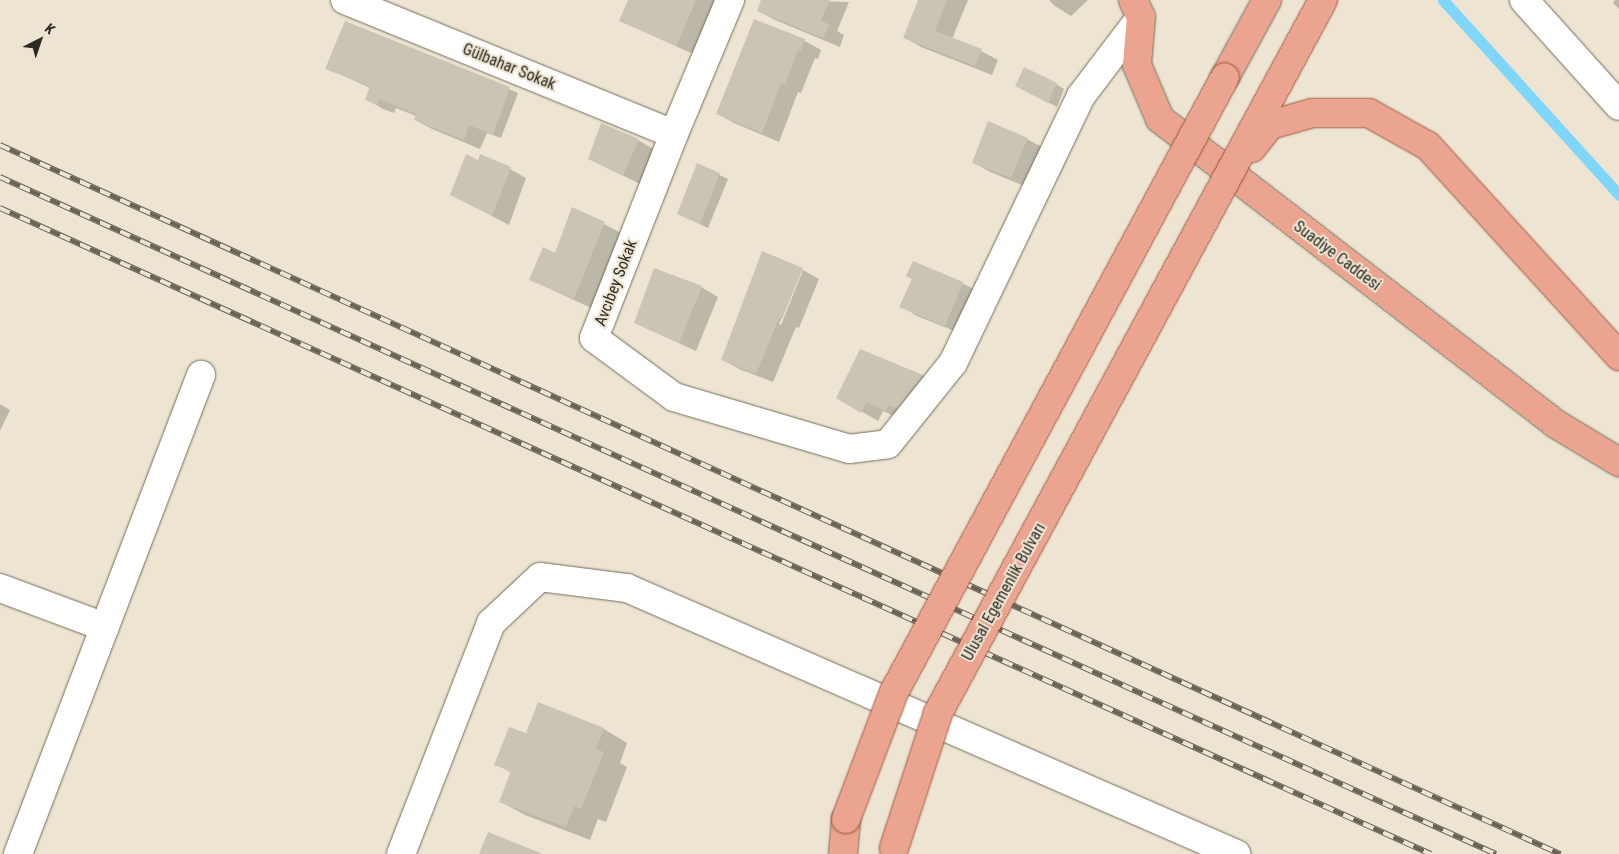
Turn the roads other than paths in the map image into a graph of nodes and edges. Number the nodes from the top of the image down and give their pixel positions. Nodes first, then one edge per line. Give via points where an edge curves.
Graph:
1 (345, 0) edge
2 (730, 0) edge
3 (1267, 0) edge
4 (1323, 0) edge
5 (1524, 0) edge
6 (1137, 9) edge
7 (1617, 98) edge
8 (674, 134) junction
9 (1226, 180) junction
10 (1619, 356) edge
11 (201, 375) dead end
12 (1619, 462) edge
13 (0, 588) edge
14 (105, 627) junction
15 (894, 851) edge
16 (18, 854) edge
17 (402, 854) edge
18 (843, 854) edge
19 (1236, 854) edge

1 - 8 street, Gülbahar Sokak
2 - 8 street, Avcıbey Sokak
3 - 18 main road, bridge via 894,692 846,819
4 - 9 main road, bridge
5 - 7 street
6 - 8 street, Avcıbey Sokak via 1081,96 953,363 888,444 849,450 674,397 594,338
6 - 12 main road, Suadiye Caddesi via 1137,66 1160,119 1556,424
9 - 10 main road, bridge via 1270,125 1312,113 1369,113 1428,146
9 - 15 main road, Ulusal Egemenlik Bulvarı, bridge via 938,713
11 - 14 street
13 - 14 street
14 - 16 street
17 - 19 street via 491,623 540,577 627,588

